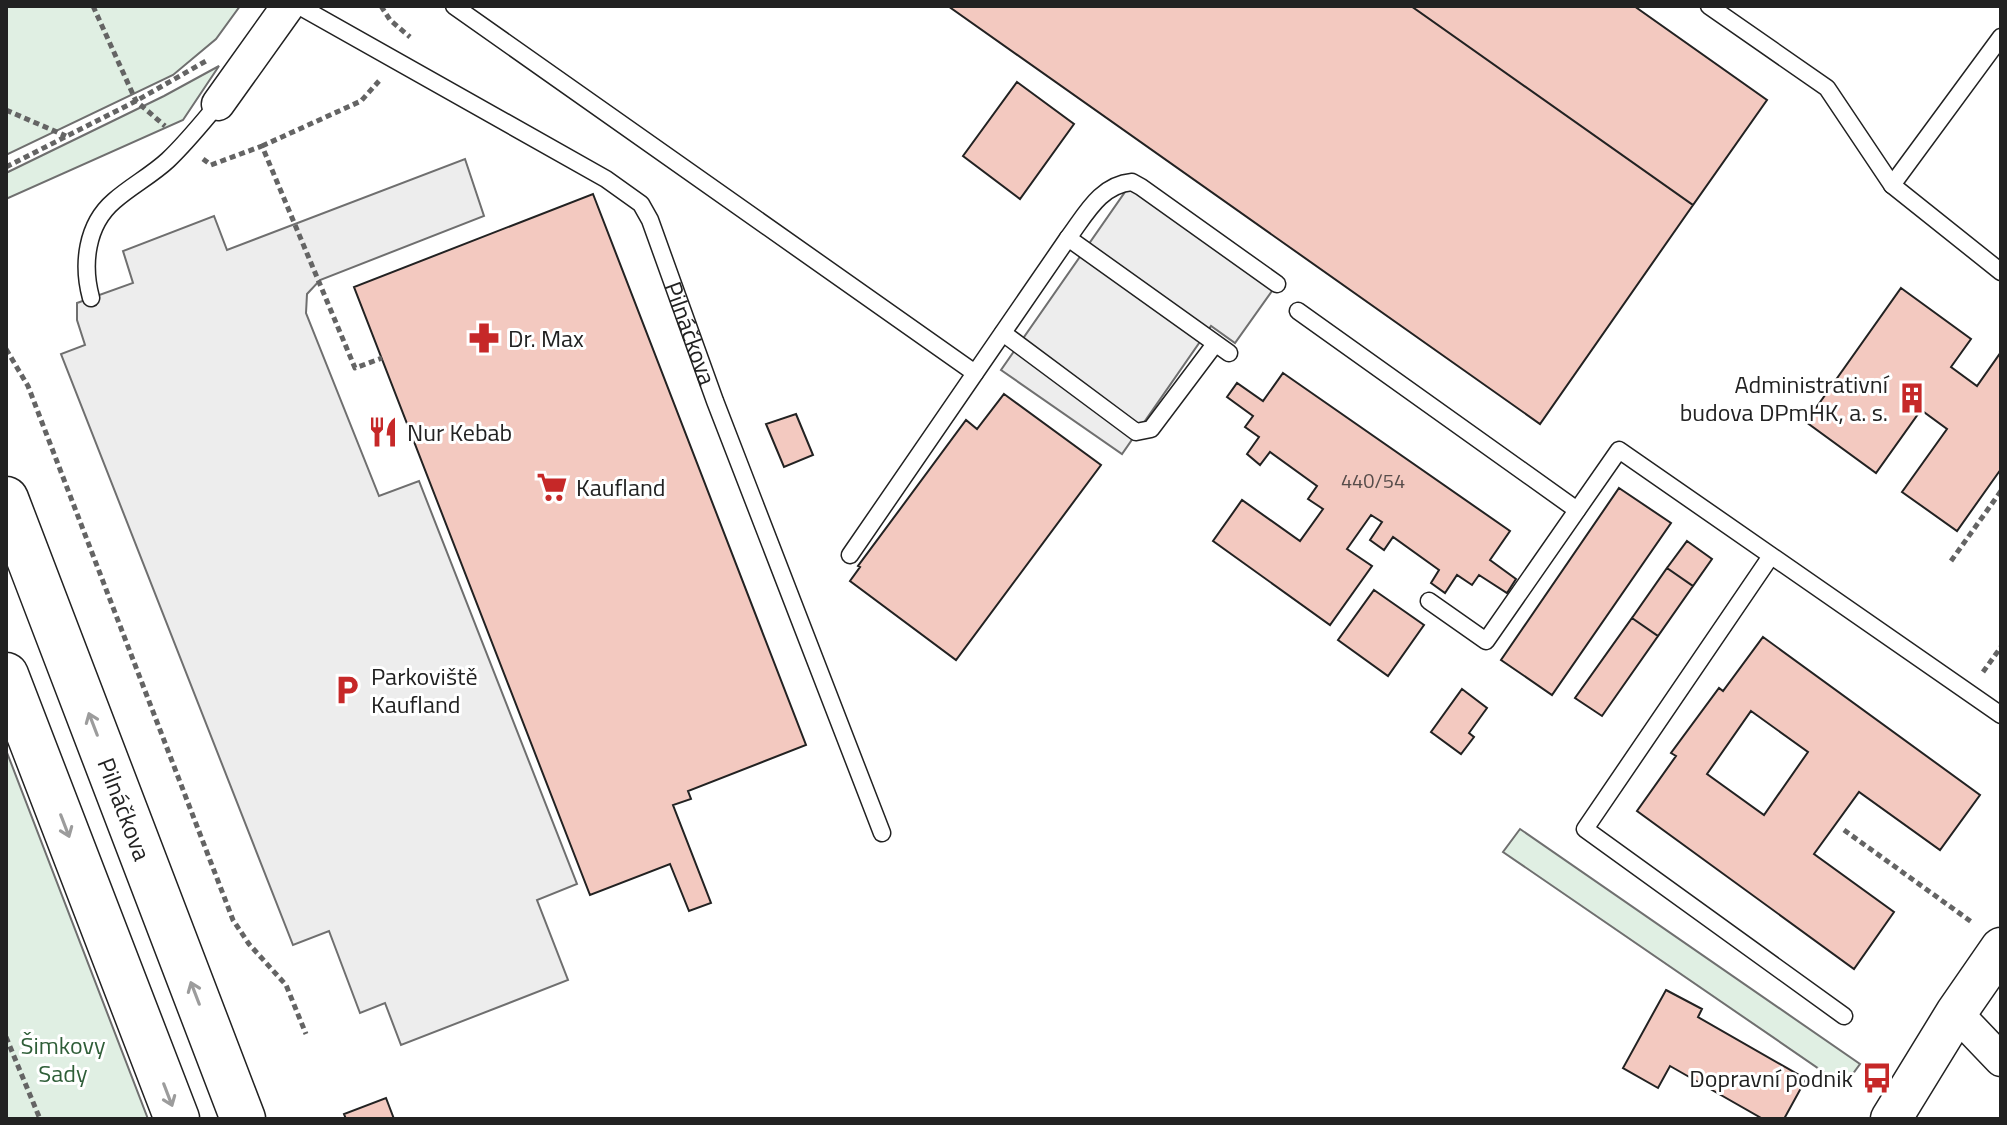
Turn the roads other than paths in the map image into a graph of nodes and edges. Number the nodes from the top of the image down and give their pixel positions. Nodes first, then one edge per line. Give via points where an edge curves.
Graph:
1 (288, 6) edge
2 (299, 6) edge
3 (454, 6) edge
4 (1709, 6) edge
5 (2001, 37) edge
6 (218, 104) joint
7 (1892, 185) junction
8 (1068, 238) junction
9 (2001, 272) edge
10 (1277, 284) dead end
11 (91, 298) dead end
12 (1298, 311) dead end
13 (1003, 333) junction
14 (975, 373) junction
15 (6, 499) edge
16 (1577, 510) junction
17 (850, 555) dead end
18 (1771, 556) junction
19 (1429, 601) dead end
20 (6, 675) edge
21 (2001, 715) edge
22 (882, 833) dead end
23 (1987, 935) edge
24 (1956, 1013) junction
25 (1844, 1016) dead end
26 (2001, 1060) edge
27 (177, 1119) edge
28 (243, 1119) edge
29 (1891, 1119) edge

1 - 6 street
2 - 22 lane, Pilnáčkova via 606,179 641,204
3 - 14 lane
4 - 7 lane via 1827,88
5 - 7 lane
6 - 11 lane via 152,174 101,216 87,248
7 - 9 lane
8 - 10 lane via 1098,197 1132,182
8 - 13 lane
8 - 13 lane via 1222,348 1151,429 1136,432
12 - 16 lane
13 - 14 lane
14 - 17 lane
28 -> 15 main road, Pilnáčkova
16 - 18 lane via 1619,450
16 - 19 lane via 1486,641
18 - 21 lane
18 - 25 lane via 1585,829
20 -> 27 main road
23 - 24 street
24 - 26 street
24 - 29 street

